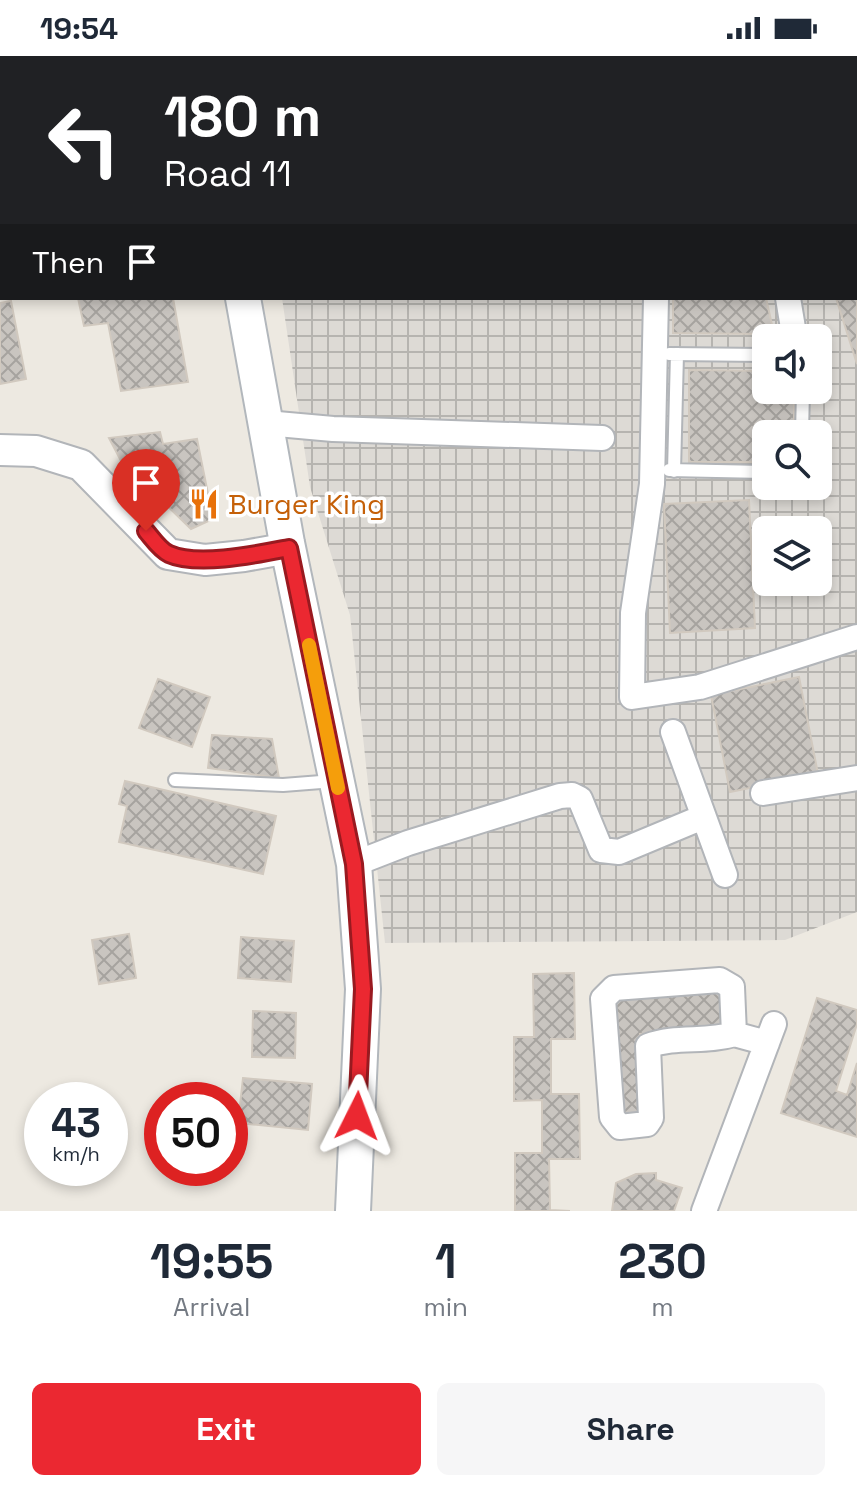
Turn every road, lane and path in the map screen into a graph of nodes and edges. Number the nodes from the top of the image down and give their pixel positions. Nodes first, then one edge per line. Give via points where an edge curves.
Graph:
1 (243, 300) edge
2 (656, 300) edge
3 (788, 300) edge
4 (792, 324) edge
5 (666, 354) junction
6 (752, 355) edge
7 (266, 423) junction
8 (602, 438) dead end
9 (0, 450) edge
10 (664, 470) junction
11 (752, 472) edge
12 (289, 548) junction
13 (857, 637) edge
14 (673, 732) dead end
15 (857, 778) edge
16 (175, 780) dead end
17 (337, 781) junction
18 (763, 793) dead end
19 (703, 817) junction
20 (354, 864) junction
21 (725, 875) dead end
22 (734, 1034) junction
23 (353, 1211) edge
24 (704, 1211) edge

1 - 7 main road
2 - 5 street
3 - 4 street
5 - 6 lane
5 - 10 street
7 - 8 street
7 - 12 main road
9 - 12 street via 36,451 81,465 168,554 205,560
10 - 11 lane
10 - 13 street via 633,613 632,697 700,687
12 - 17 main road
14 - 19 street
15 - 18 street
16 - 17 lane via 283,785
17 - 20 main road
19 - 20 street via 610,853 601,850 580,799 560,796
19 - 21 street
20 - 23 main road via 363,989
22 - 22 street via 732,987 720,980 614,988 603,999 612,1117 620,1127 647,1124 651,1118 648,1046 662,1040
22 - 24 street via 770,1034

